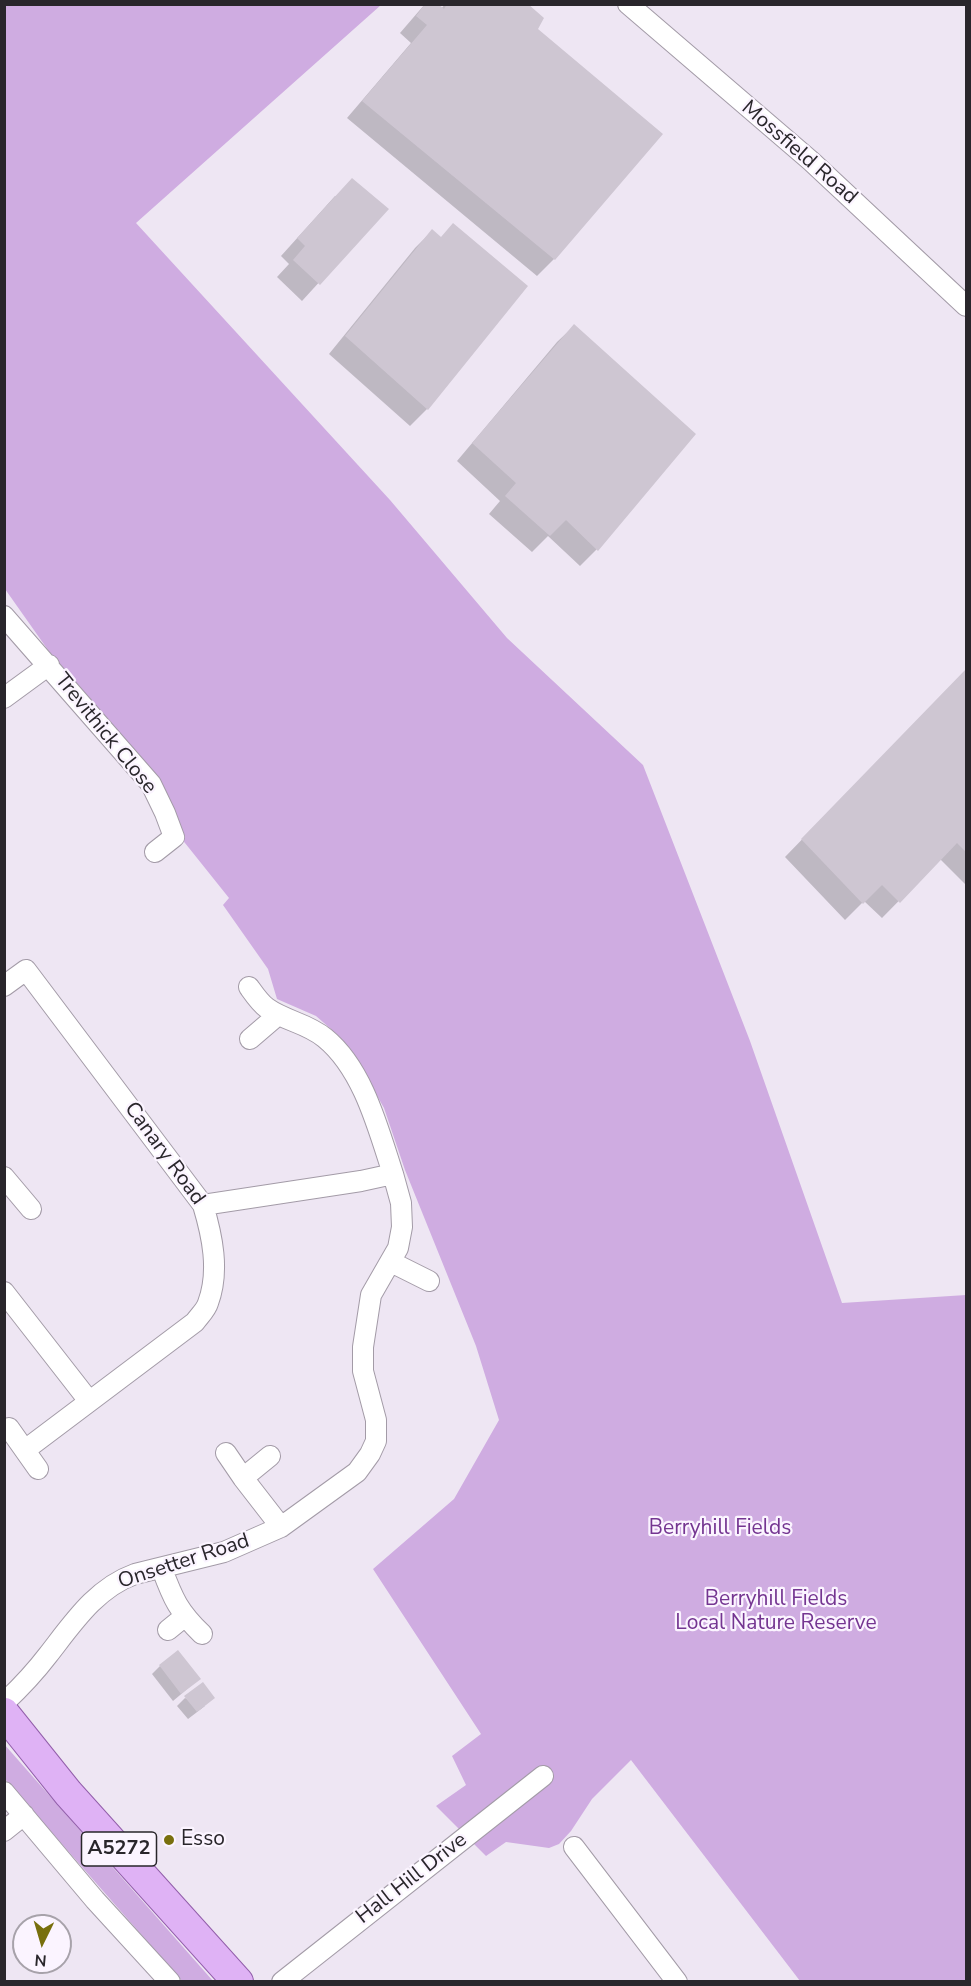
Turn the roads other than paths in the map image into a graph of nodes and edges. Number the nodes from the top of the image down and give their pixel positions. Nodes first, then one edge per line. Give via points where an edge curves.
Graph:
1 (628, 4) edge
2 (966, 306) edge
3 (4, 616) edge
4 (49, 666) junction
5 (4, 698) edge
6 (155, 852) dead end
7 (4, 986) edge
8 (249, 987) dead end
9 (278, 1015) junction
10 (250, 1039) dead end
11 (393, 1174) junction
12 (7, 1187) edge
13 (204, 1205) junction
14 (31, 1209) dead end
15 (392, 1262) junction
16 (429, 1281) dead end
17 (4, 1292) edge
18 (89, 1401) junction
19 (9, 1428) dead end
20 (25, 1450) junction
21 (226, 1453) dead end
22 (270, 1456) dead end
23 (38, 1468) dead end
24 (243, 1478) junction
25 (281, 1527) junction
26 (162, 1569) junction
27 (184, 1617) junction
28 (168, 1630) dead end
29 (202, 1634) dead end
30 (4, 1703) edge
31 (4, 1713) edge
32 (543, 1776) dead end
33 (4, 1792) edge
34 (24, 1815) junction
35 (4, 1831) edge
36 (574, 1847) dead end
37 (170, 1982) edge
38 (238, 1982) edge
39 (282, 1982) edge
40 (677, 1982) edge

1 - 2 street, Mossfield Road via 811,161
3 - 4 street, Trevithick Close
4 - 5 street
4 - 6 street, Trevithick Close via 151,784 178,845
7 - 13 street, Canary Road via 26,970
8 - 9 street via 265,1007
9 - 10 street
9 - 11 street, Onsetter Road via 306,1025 326,1039 346,1062 366,1096
11 - 13 street
11 - 15 street, Onsetter Road via 401,1203 402,1227
12 - 14 street
13 - 18 street, Canary Road via 213,1243 213,1282 208,1304 195,1322
15 - 16 street
15 - 25 street, Onsetter Road via 371,1296 363,1347 363,1371 376,1420 376,1441 357,1472
17 - 18 street
18 - 20 street, Canary Road
19 - 20 street
20 - 23 street
21 - 24 street
22 - 24 street
24 - 25 street
25 - 26 street, Onsetter Road via 224,1552
26 - 27 street
26 - 30 street, Onsetter Road via 135,1574 108,1587 71,1625 27,1682
27 - 28 street
27 - 29 street
31 - 38 main road, A5272 via 68,1793
32 - 39 street, Hall Hill Drive
33 - 34 street
34 - 35 street
34 - 37 street
36 - 40 street

